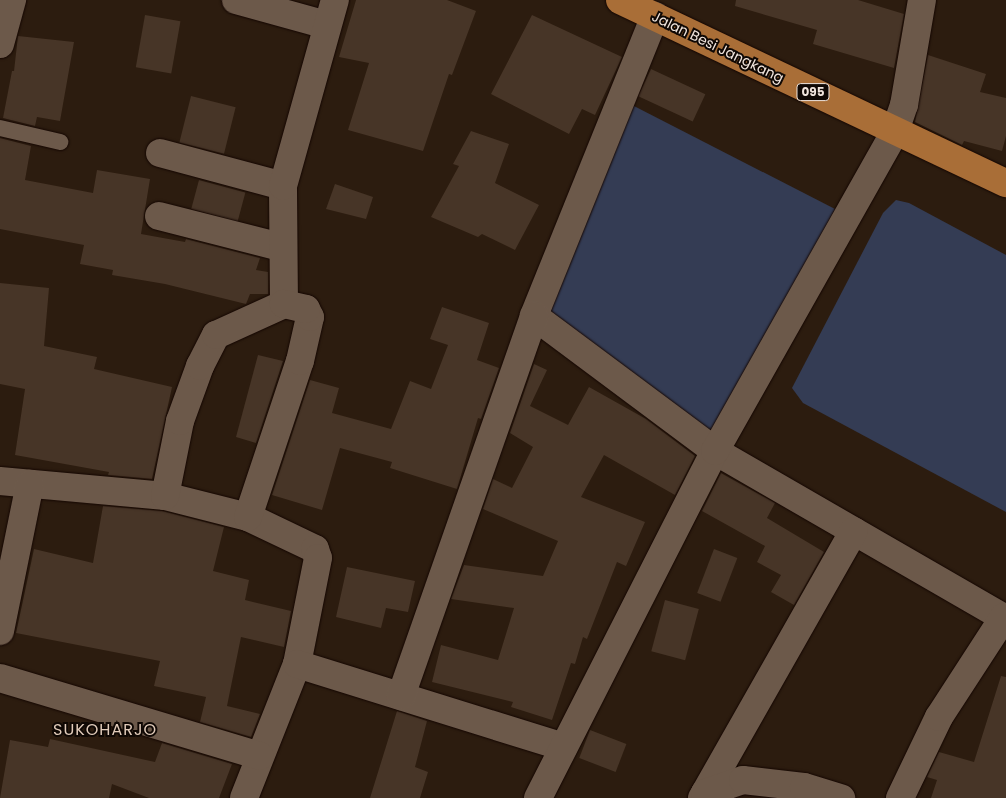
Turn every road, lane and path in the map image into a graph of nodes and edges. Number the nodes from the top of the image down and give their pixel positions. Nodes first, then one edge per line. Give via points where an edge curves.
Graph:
1 (12, 0) edge
2 (236, 0) edge
3 (620, 0) edge
4 (922, 0) edge
5 (331, 13) edge
6 (655, 16) junction
7 (0, 44) edge
8 (0, 128) edge
9 (895, 131) junction
10 (60, 142) dead end
11 (160, 153) dead end
12 (1006, 183) edge
13 (283, 186) junction
14 (159, 216) dead end
15 (282, 247) junction
16 (284, 304) junction
17 (534, 316) junction
18 (715, 451) junction
19 (0, 481) edge
20 (30, 484) junction
21 (165, 496) junction
22 (248, 517) junction
23 (854, 531) junction
24 (1005, 618) edge
25 (0, 632) edge
26 (297, 664) junction
27 (0, 678) edge
28 (401, 696) junction
29 (563, 747) junction
30 (260, 756) junction
31 (704, 795) edge
32 (244, 798) edge
33 (538, 798) edge
34 (841, 798) edge
35 (900, 798) edge

1 - 7 street
2 - 5 street
3 - 6 main road, Jalan Besi Jangkang / 095
4 - 9 street via 904,105
5 - 13 street
6 - 9 main road, Jalan Besi Jangkang / 095
6 - 17 street
8 - 10 lane
9 - 12 main road, Jalan Besi Jangkang / 095
9 - 18 street
11 - 13 street
13 - 15 street
14 - 15 street
15 - 16 street
16 - 21 street via 216,335 200,366 180,420
16 - 22 street via 306,309 310,317 300,362
17 - 18 street
17 - 28 street
18 - 23 street
18 - 29 street
19 - 20 street
20 - 21 street
20 - 25 street
21 - 22 street
22 - 26 street via 315,549 318,558
23 - 24 street
23 - 31 street
24 - 35 street via 940,717
26 - 28 street
26 - 30 street
27 - 30 street
28 - 29 street
29 - 33 street
30 - 32 street
31 - 34 street via 743,780 804,787

